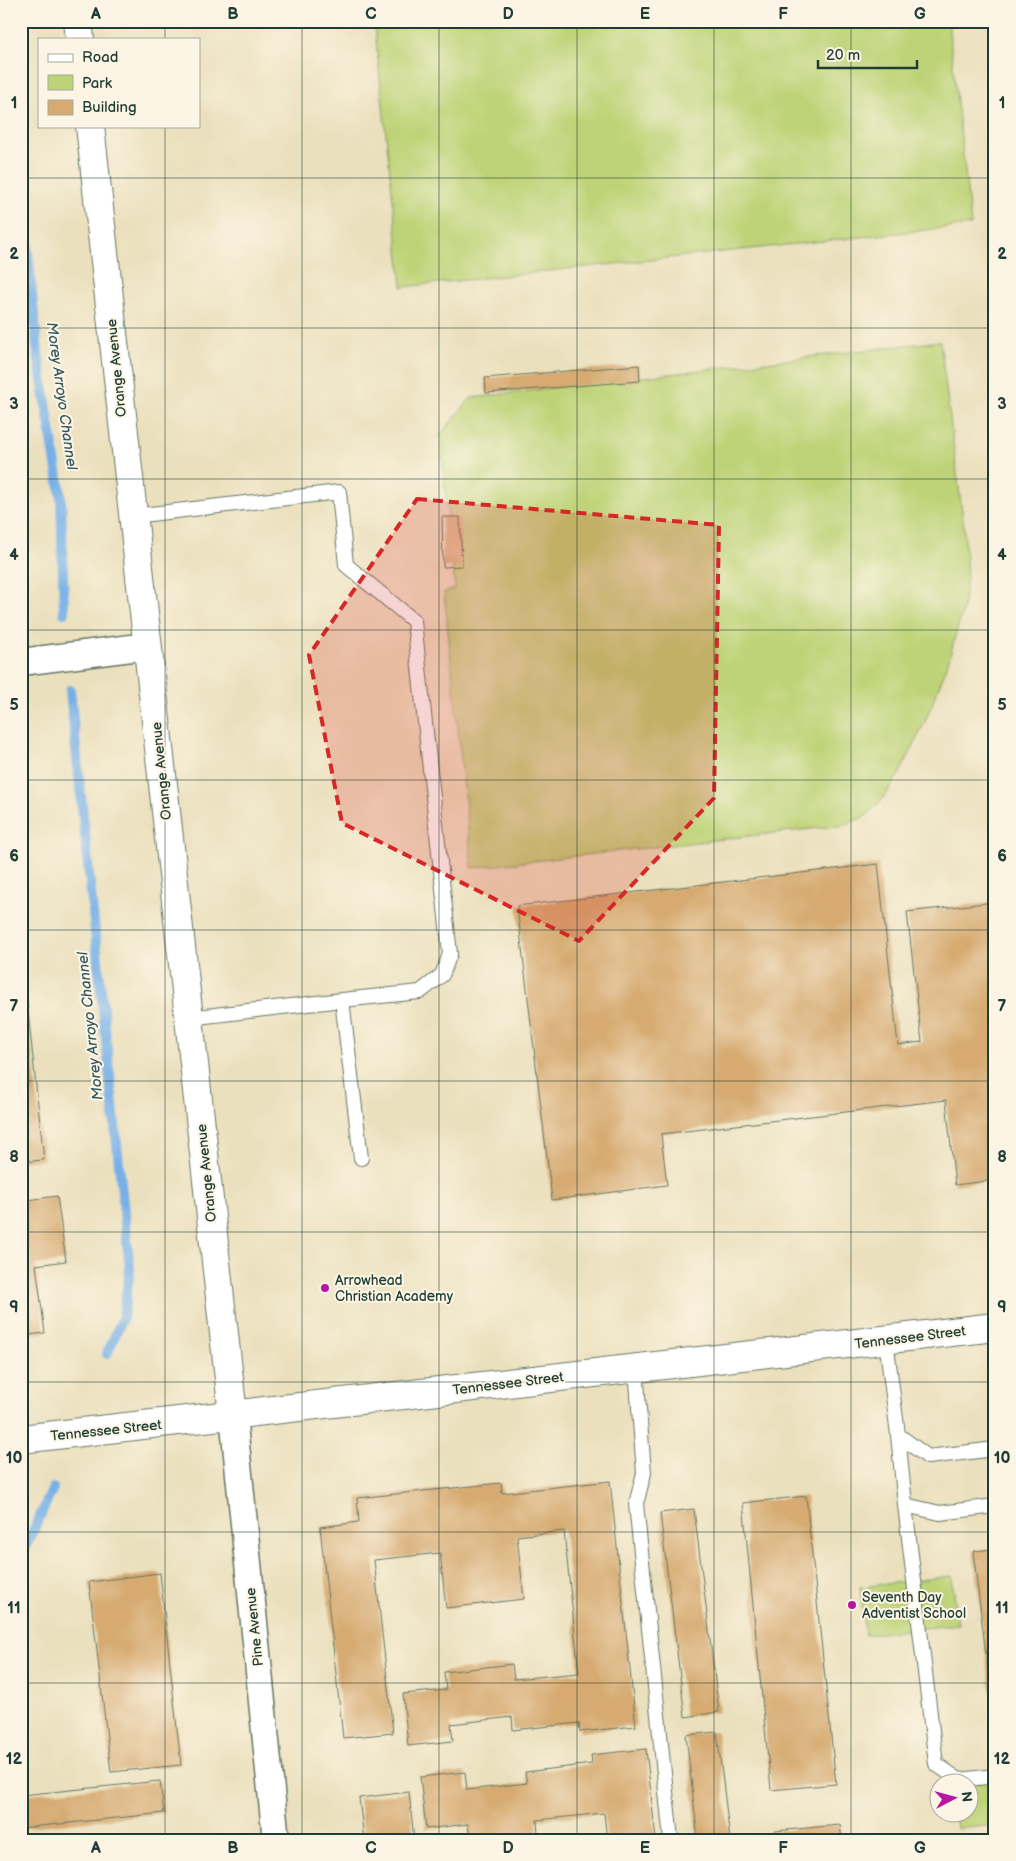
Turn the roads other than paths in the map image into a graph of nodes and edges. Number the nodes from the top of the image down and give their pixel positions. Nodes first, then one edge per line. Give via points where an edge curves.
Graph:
1 (78, 21) edge
2 (80, 38) edge
3 (90, 128) edge
4 (133, 516) junction
5 (147, 646) junction
6 (21, 662) edge
7 (342, 1000) junction
8 (189, 1018) junction
9 (361, 1158) dead end
10 (995, 1327) edge
11 (886, 1340) junction
12 (636, 1369) junction
13 (233, 1415) junction
14 (898, 1435) junction
15 (21, 1439) edge
16 (995, 1449) edge
17 (906, 1505) junction
18 (995, 1506) edge
19 (995, 1776) edge
20 (276, 1840) edge
21 (671, 1840) edge

1 - 2 street
3 - 4 street, Orange Avenue
4 - 5 street, Orange Avenue
4 - 7 lane via 338,492 346,565 414,621 450,954 442,975 420,992
5 - 6 street
5 - 8 street, Orange Avenue
7 - 8 lane
7 - 9 lane
8 - 13 street, Orange Avenue
10 - 11 street, Tennessee Street
11 - 12 street, Tennessee Street
11 - 14 lane
12 - 13 street, Tennessee Street
12 - 21 lane via 644,1473 636,1504
13 - 15 street, Tennessee Street
13 - 20 street, Pine Avenue
14 - 16 lane via 928,1457
14 - 17 lane
17 - 18 lane via 940,1512
17 - 19 lane via 936,1764 959,1780

